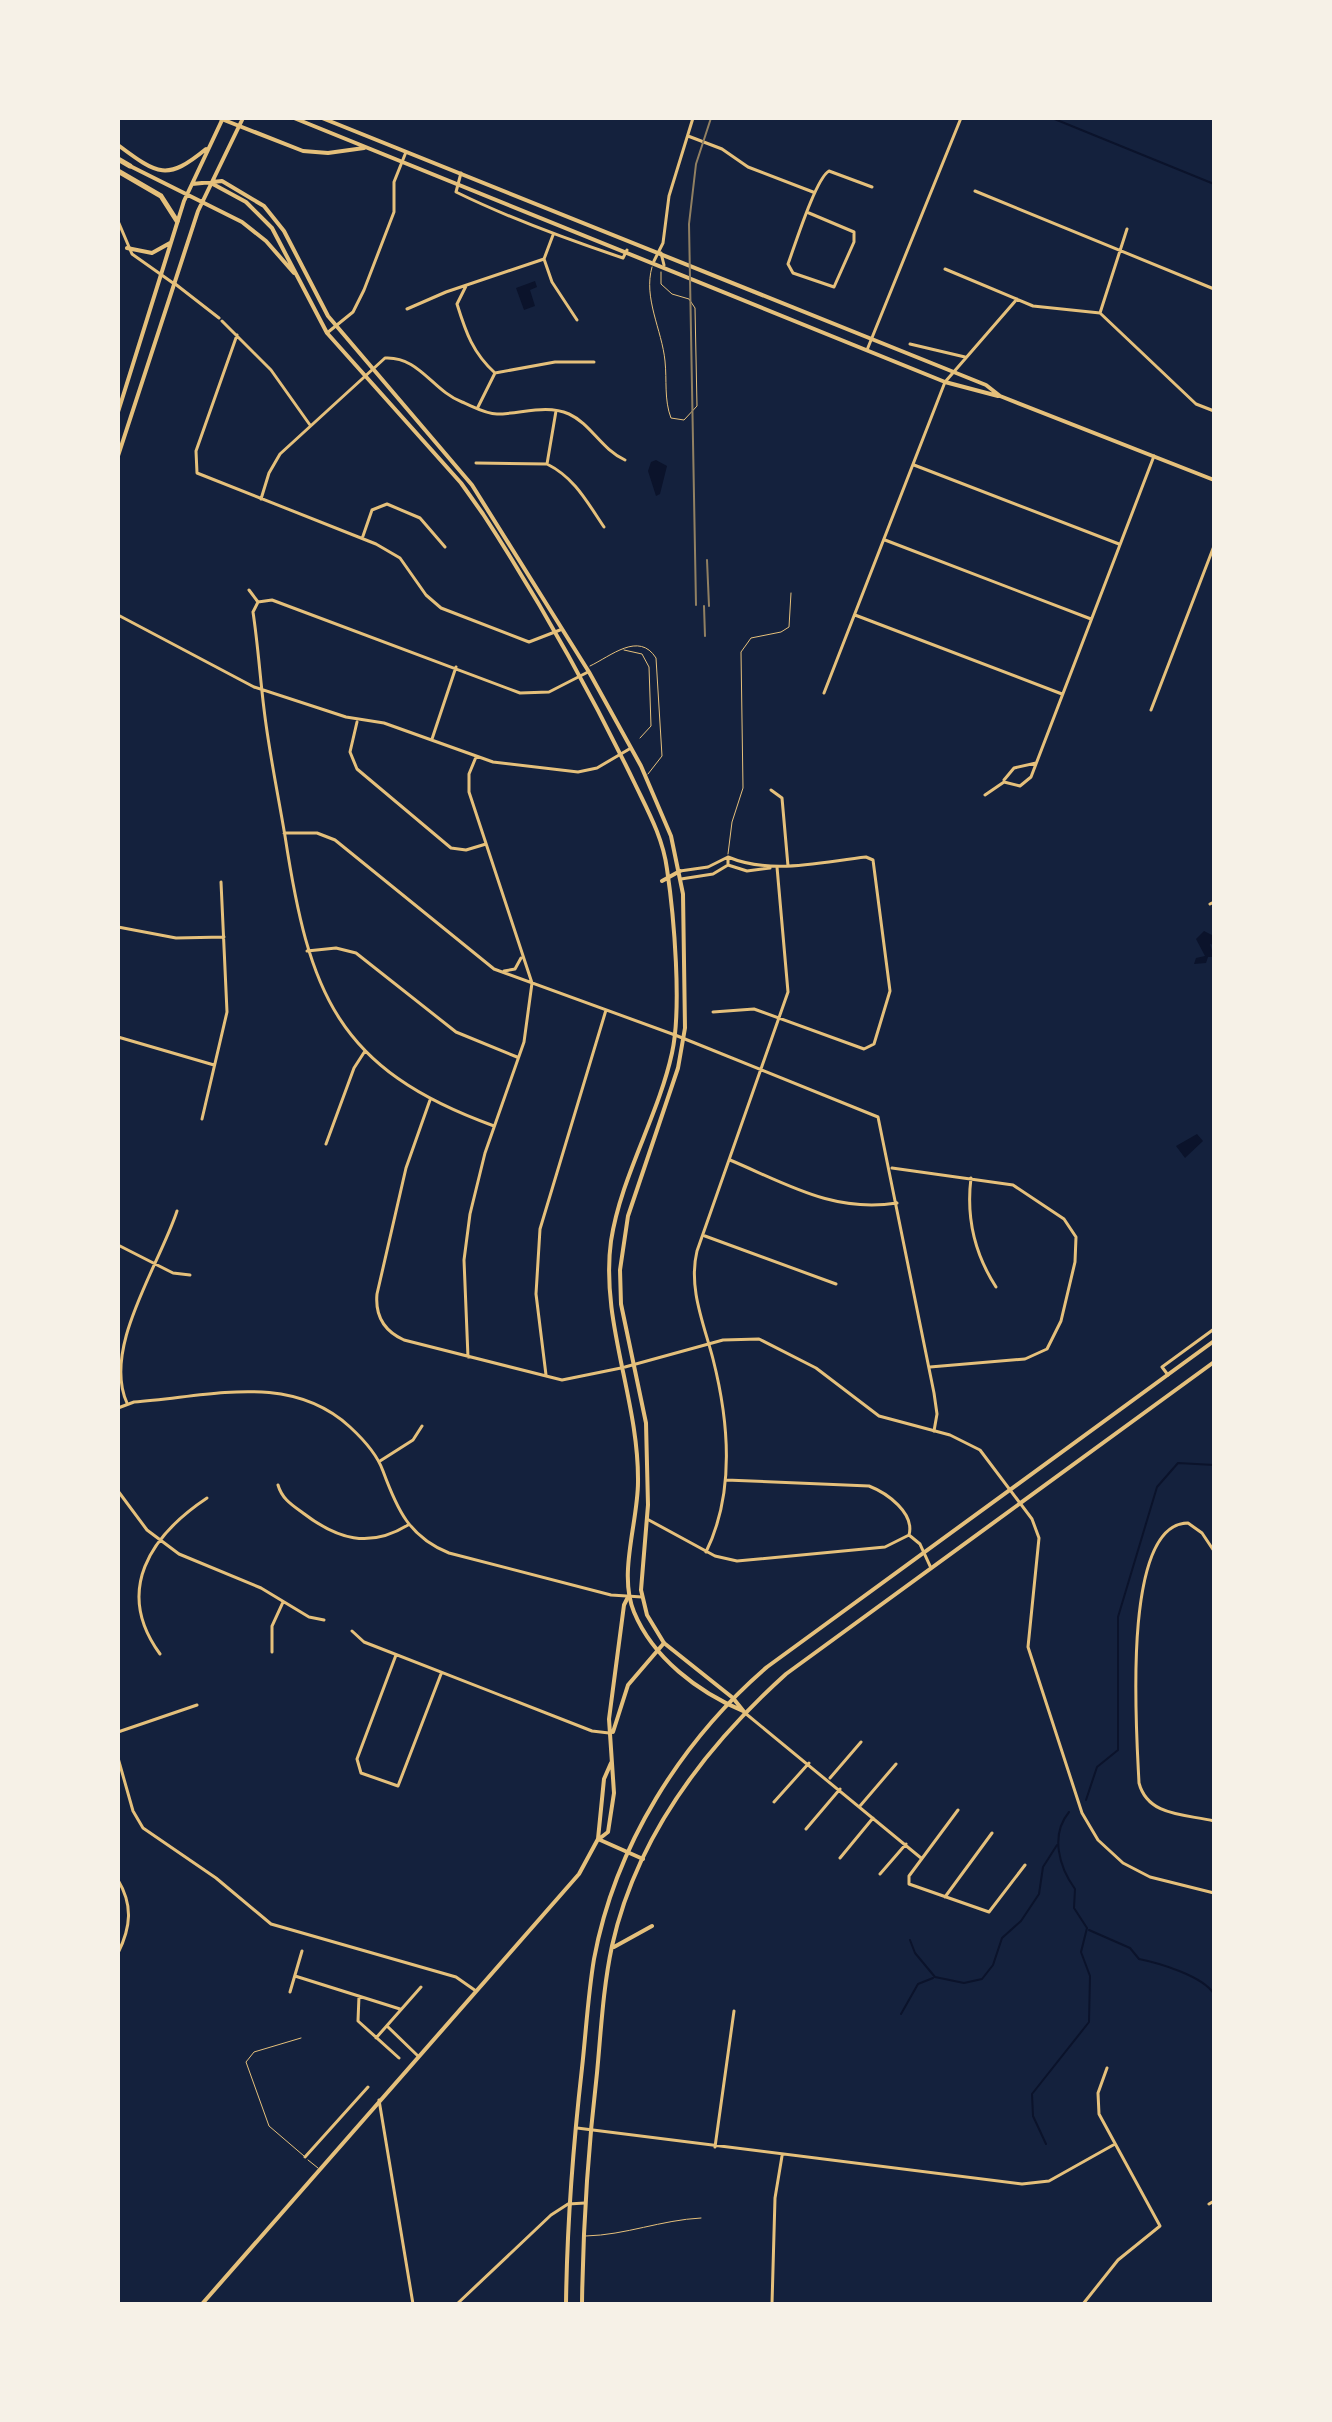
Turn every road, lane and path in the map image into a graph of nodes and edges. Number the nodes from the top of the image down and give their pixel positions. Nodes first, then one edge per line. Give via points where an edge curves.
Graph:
1 (221, 118) edge
2 (243, 118) edge
3 (294, 118) edge
4 (322, 118) edge
5 (693, 118) edge
6 (961, 118) edge
7 (688, 136) junction
8 (118, 145) edge
9 (208, 147) junction
10 (375, 149) junction
11 (406, 152) junction
12 (118, 157) edge
13 (402, 161) junction
14 (130, 166) joint
15 (118, 171) edge
16 (461, 173) junction
17 (211, 183) junction
18 (456, 183) junction
19 (192, 184) junction
20 (872, 187) dead end
21 (975, 191) dead end
22 (813, 192) junction
23 (809, 213) junction
24 (118, 221) edge
25 (177, 221) junction
26 (1127, 229) dead end
27 (553, 235) junction
28 (172, 241) junction
29 (127, 248) junction
30 (627, 250) junction
31 (1120, 251) junction
32 (660, 252) junction
33 (544, 259) junction
34 (654, 261) junction
35 (664, 265) junction
36 (945, 269) dead end
37 (162, 275) junction
38 (296, 275) junction
39 (173, 283) junction
40 (466, 286) junction
41 (1214, 289) edge
42 (1017, 299) junction
43 (407, 309) dead end
44 (1100, 313) junction
45 (577, 320) dead end
46 (336, 326) junction
47 (327, 333) junction
48 (237, 335) junction
49 (872, 339) junction
50 (910, 344) dead end
51 (867, 350) junction
52 (965, 357) junction
53 (594, 362) dead end
54 (373, 367) junction
55 (953, 372) junction
56 (495, 373) junction
57 (364, 376) junction
58 (945, 382) junction
59 (1000, 396) junction
60 (478, 407) junction
61 (556, 411) junction
62 (1214, 411) edge
63 (118, 412) edge
64 (310, 425) junction
65 (118, 456) edge
66 (1154, 456) junction
67 (625, 460) dead end
68 (476, 463) dead end
69 (547, 464) junction
70 (913, 465) junction
71 (1214, 480) edge
72 (261, 499) junction
73 (604, 527) dead end
74 (362, 538) junction
75 (884, 540) junction
76 (1119, 544) junction
77 (1214, 546) edge
78 (445, 547) dead end
79 (249, 590) dead end
80 (791, 593) dead end
81 (258, 602) junction
82 (118, 615) edge
83 (855, 615) junction
84 (1091, 619) junction
85 (560, 630) junction
86 (554, 632) junction
87 (622, 649) junction
88 (456, 667) junction
89 (587, 670) junction
90 (579, 675) junction
91 (263, 687) junction
92 (824, 693) dead end
93 (1062, 694) junction
94 (1151, 710) dead end
95 (357, 720) junction
96 (640, 738) dead end
97 (432, 740) junction
98 (631, 748) junction
99 (621, 754) junction
100 (476, 757) junction
101 (1036, 763) junction
102 (646, 775) junction
103 (1004, 782) junction
104 (771, 790) dead end
105 (985, 795) dead end
106 (284, 833) junction
107 (486, 844) junction
108 (728, 857) junction
109 (728, 865) junction
110 (788, 866) junction
111 (775, 867) junction
112 (680, 871) junction
113 (668, 879) junction
114 (681, 879) junction
115 (221, 882) dead end
116 (118, 927) edge
117 (224, 937) junction
118 (307, 951) junction
119 (522, 955) junction
120 (502, 972) junction
121 (532, 983) junction
122 (606, 1010) junction
123 (713, 1012) dead end
124 (779, 1016) junction
125 (675, 1035) junction
126 (118, 1037) edge
127 (683, 1040) junction
128 (365, 1051) junction
129 (518, 1058) junction
130 (215, 1065) junction
131 (761, 1071) junction
132 (430, 1100) junction
133 (202, 1119) dead end
134 (494, 1126) junction
135 (326, 1144) dead end
136 (730, 1160) junction
137 (890, 1168) junction
138 (971, 1178) junction
139 (897, 1203) junction
140 (177, 1211) dead end
141 (703, 1235) junction
142 (118, 1245) edge
143 (157, 1265) junction
144 (190, 1275) dead end
145 (836, 1284) dead end
146 (996, 1287) dead end
147 (1214, 1329) edge
148 (1214, 1341) edge
149 (709, 1345) junction
150 (120, 1351) edge
151 (468, 1357) junction
152 (1214, 1362) edge
153 (636, 1364) junction
154 (625, 1367) junction
155 (930, 1367) junction
156 (1168, 1375) junction
157 (546, 1376) junction
158 (127, 1403) junction
159 (118, 1408) edge
160 (422, 1426) dead end
161 (934, 1431) junction
162 (379, 1462) junction
163 (725, 1480) junction
164 (278, 1485) dead end
165 (1010, 1490) junction
166 (118, 1491) edge
167 (207, 1498) dead end
168 (1019, 1502) junction
169 (647, 1519) junction
170 (408, 1525) junction
171 (909, 1535) junction
172 (160, 1540) junction
173 (1214, 1551) edge
174 (706, 1552) junction
175 (924, 1553) junction
176 (931, 1568) junction
177 (628, 1597) junction
178 (642, 1597) junction
179 (284, 1601) junction
180 (324, 1620) dead end
181 (352, 1631) dead end
182 (664, 1643) junction
183 (272, 1652) dead end
184 (658, 1653) junction
185 (160, 1654) dead end
186 (396, 1655) junction
187 (441, 1674) junction
188 (733, 1698) junction
189 (727, 1704) junction
190 (197, 1705) dead end
191 (745, 1713) junction
192 (118, 1732) edge
193 (612, 1734) junction
194 (861, 1742) dead end
195 (118, 1758) edge
196 (611, 1763) junction
197 (809, 1763) junction
198 (896, 1764) dead end
199 (829, 1779) junction
200 (840, 1789) junction
201 (774, 1802) dead end
202 (860, 1806) junction
203 (958, 1810) dead end
204 (874, 1818) junction
205 (1214, 1821) edge
206 (806, 1829) dead end
207 (992, 1833) dead end
208 (598, 1839) junction
209 (906, 1844) junction
210 (629, 1852) junction
211 (840, 1858) dead end
212 (922, 1858) junction
213 (643, 1859) junction
214 (1025, 1865) dead end
215 (880, 1874) dead end
216 (118, 1880) edge
217 (1214, 1893) edge
218 (945, 1897) junction
219 (652, 1926) dead end
220 (612, 1949) junction
221 (302, 1951) dead end
222 (118, 1953) edge
223 (295, 1976) junction
224 (421, 1987) dead end
225 (476, 1991) junction
226 (290, 1992) dead end
227 (359, 1996) junction
228 (400, 2009) junction
229 (734, 2011) dead end
230 (387, 2026) junction
231 (301, 2038) dead end
232 (376, 2038) junction
233 (418, 2056) junction
234 (399, 2058) dead end
235 (1107, 2068) dead end
236 (368, 2087) dead end
237 (379, 2100) junction
238 (575, 2128) junction
239 (591, 2131) junction
240 (1115, 2144) junction
241 (715, 2147) junction
242 (782, 2156) junction
243 (305, 2157) junction
244 (318, 2168) junction
245 (585, 2203) junction
246 (568, 2204) junction
247 (701, 2218) dead end
248 (1160, 2222) junction
249 (1166, 2222) dead end
250 (583, 2236) junction
251 (202, 2304) edge
252 (413, 2304) edge
253 (457, 2304) edge
254 (566, 2304) edge
255 (582, 2304) edge
256 (772, 2304) edge
257 (1083, 2304) edge

1 - 9 main road
1 - 10 main road via 316,153
2 - 17 main road
3 - 10 main road
4 - 11 main road
5 - 7 street
6 - 49 street
7 - 22 street
7 - 32 street via 669,196
8 - 9 main road via 169,172
9 - 19 main road
10 - 13 main road
11 - 13 street
11 - 16 main road
12 - 14 highway
13 - 18 main road
13 - 46 street via 393,188 394,212 382,244 356,307
14 - 38 main road via 255,231
15 - 25 highway via 161,196
16 - 18 street
16 - 32 main road
17 - 19 main road
17 - 38 main road via 258,212 283,245
17 - 39 main road
17 - 46 main road via 232,185 264,206 284,231
18 - 27 street via 457,193
18 - 30 main road
19 - 25 main road
20 - 22 street via 829,171
21 - 31 street
22 - 23 street
23 - 23 street via 789,270 834,287 854,232
24 - 29 street
25 - 28 main road
26 - 31 street
27 - 30 street via 623,258
27 - 33 street
28 - 29 main road via 152,253
28 - 37 main road
29 - 37 street
30 - 34 main road
31 - 41 street
31 - 44 street
32 - 34 street
32 - 35 street
32 - 49 main road
33 - 40 street
33 - 45 street
34 - 35 main road
34 - 35 lane via 649,288 665,358 667,408 671,418 684,420 697,406 695,308 661,284
35 - 51 main road
36 - 42 street
37 - 39 street
37 - 63 main road
38 - 47 main road
39 - 48 street
39 - 65 main road
40 - 43 street
40 - 56 street via 457,304 467,339
42 - 44 street via 1033,306
42 - 52 street
44 - 62 street via 1196,404
46 - 47 street
46 - 54 main road
47 - 57 main road
48 - 64 street via 271,370
48 - 72 street via 194,467 204,478
49 - 51 street
49 - 55 main road
50 - 52 street
51 - 58 main road
52 - 55 street
53 - 56 street via 555,362
54 - 57 street
54 - 60 street via 385,358 406,360 458,401
54 - 85 main road via 472,485
55 - 58 street
55 - 59 main road
56 - 60 street
57 - 64 street
57 - 86 main road via 465,488
58 - 59 main road
58 - 70 street
59 - 66 main road
60 - 61 street via 493,414
61 - 67 street via 578,419 606,451
61 - 69 street
64 - 72 street via 274,461
66 - 71 main road
66 - 76 street
68 - 69 street
69 - 73 street via 572,479
70 - 75 street
70 - 76 street
72 - 74 street
74 - 78 street via 372,510 387,504 420,518
74 - 86 street via 400,558 426,595 452,614 529,642
75 - 83 street
75 - 84 street
76 - 84 street
77 - 94 street
79 - 81 street
80 - 108 lane via 789,627 751,638 741,652 743,788
81 - 88 street via 272,600
81 - 91 street via 253,612
82 - 91 street via 254,687
83 - 92 street
83 - 93 street
84 - 93 street
85 - 86 street
85 - 89 main road
86 - 90 main road
87 - 89 lane
87 - 96 lane via 642,654 649,667 651,726
87 - 102 lane via 642,646 659,664 662,756
88 - 90 street via 530,694 556,689
88 - 97 street
89 - 90 street
89 - 98 main road
90 - 99 main road
91 - 95 street
91 - 106 street
93 - 101 street
95 - 97 street via 384,723
95 - 107 street via 350,752 357,769 451,848
97 - 100 street
98 - 99 street
98 - 102 main road
99 - 100 street via 597,768 572,773 510,767
99 - 113 main road via 661,842
100 - 107 street via 468,786
101 - 103 street via 1014,768
101 - 103 street via 1024,785
102 - 112 main road
103 - 105 street
104 - 110 street via 782,798
106 - 118 street
106 - 120 street via 317,833 335,840 483,963
107 - 119 street
108 - 109 street
108 - 111 street
108 - 112 street
109 - 111 street via 758,871
109 - 114 street via 713,874
110 - 111 street
110 - 124 street via 866,857 875,862 890,999 870,1049
111 - 124 street via 789,982
112 - 113 main road
112 - 114 main road
113 - 114 main road
113 - 125 main road
114 - 127 main road via 687,996
115 - 117 street
116 - 117 street via 176,938
117 - 130 street via 227,1012
118 - 128 street via 334,1010
118 - 129 street via 336,948 356,953 456,1032
119 - 120 street via 515,969
119 - 121 street
120 - 121 street
121 - 122 street
121 - 129 street
122 - 125 street
122 - 157 street via 540,1229 536,1294
123 - 124 street via 754,1009
124 - 131 street
125 - 127 street
125 - 154 main road via 612,1238 609,1294
126 - 130 street
127 - 131 street
127 - 153 main road via 628,1216 620,1270 621,1304
128 - 132 street
128 - 135 street
129 - 134 street
130 - 133 street
131 - 136 street
131 - 137 street via 869,1111 880,1120
132 - 134 street
132 - 151 street via 406,1168 377,1308 385,1328 398,1338
134 - 151 street via 466,1241
136 - 139 street via 834,1203
136 - 141 street
137 - 138 street
137 - 139 street
138 - 146 street via 973,1241
138 - 155 street via 1019,1187 1064,1219 1076,1237 1075,1262 1057,1334 1040,1355
139 - 155 street
140 - 143 street
141 - 145 street
141 - 149 street via 693,1273
142 - 143 street
143 - 144 street
143 - 150 street
147 - 156 street via 1162,1367
148 - 156 main road
149 - 153 street
149 - 161 street via 740,1337 766,1341 816,1368 879,1416
149 - 163 street via 722,1405
150 - 158 street via 118,1378
151 - 157 street
152 - 168 main road
153 - 154 street
153 - 169 main road via 646,1423
154 - 157 street via 566,1379
154 - 177 main road via 638,1462
155 - 161 street via 937,1414
156 - 165 main road
158 - 159 street
158 - 162 street via 252,1390 288,1394 339,1417
160 - 162 street via 413,1440
161 - 165 street via 980,1450
162 - 170 street
163 - 171 street via 869,1486 901,1509
163 - 174 street via 719,1525
164 - 170 street via 289,1503 342,1537 375,1539
165 - 168 street
165 - 175 main road
166 - 172 street
167 - 172 street
168 - 176 main road
168 - 217 street via 1032,1519 1039,1542 1028,1647 1082,1813 1098,1840 1123,1863 1150,1877
169 - 174 street
169 - 178 main road
170 - 177 street via 427,1543 449,1553
171 - 174 street via 885,1547 746,1561
171 - 175 street
172 - 179 street via 186,1559
172 - 185 street via 146,1562 139,1595 144,1627
173 - 205 street via 1188,1523 1172,1526 1160,1538 1150,1562 1137,1634 1141,1789 1153,1806
175 - 176 street
175 - 188 main road via 767,1667
176 - 191 main road via 786,1674
177 - 178 street
177 - 184 main road
177 - 193 main road via 609,1719
178 - 182 main road
179 - 180 street
179 - 183 street via 272,1626
181 - 186 street
182 - 184 main road
182 - 188 main road
184 - 189 main road
184 - 193 main road via 628,1685
186 - 187 street
186 - 187 street via 357,1764 361,1773 398,1786
187 - 193 street
188 - 189 main road
188 - 191 main road
189 - 191 main road
189 - 210 main road via 655,1800
190 - 192 street
191 - 197 street
191 - 213 main road via 685,1785
193 - 196 main road
194 - 199 street
195 - 225 street via 143,1828 271,1924 456,1977
196 - 208 main road via 604,1779
196 - 208 main road via 613,1813 608,1832
197 - 199 street
197 - 201 street
198 - 202 street
199 - 200 street
200 - 202 street
200 - 206 street
202 - 204 street
203 - 212 street
204 - 209 street
204 - 211 street
207 - 218 street
208 - 210 main road
208 - 225 main road via 570,1885
209 - 212 street
209 - 215 street
210 - 213 main road
210 - 238 main road via 595,1959
212 - 218 street via 907,1879 909,1884
213 - 220 main road
214 - 218 street via 994,1909 985,1911
216 - 222 street via 130,1914
219 - 220 main road
220 - 239 main road
221 - 223 street
223 - 226 street
223 - 227 street
224 - 228 street
225 - 233 main road
227 - 228 street
227 - 232 street via 356,2017
228 - 230 street
229 - 241 street
230 - 232 street
230 - 233 street
231 - 243 lane via 254,2052 246,2062 269,2126
232 - 234 street
233 - 237 main road
235 - 240 street via 1098,2108
236 - 243 street
237 - 244 main road
237 - 252 street
238 - 239 street
238 - 246 main road
239 - 241 street
239 - 245 main road
240 - 242 street via 1049,2181 1029,2185
240 - 248 street
241 - 242 street
242 - 256 street via 775,2198
243 - 244 lane
244 - 251 main road
245 - 246 street
245 - 250 main road
246 - 253 street
246 - 254 main road
247 - 250 lane via 649,2224 618,2235
248 - 249 street
248 - 257 street via 1159,2229 1118,2260
250 - 255 main road

